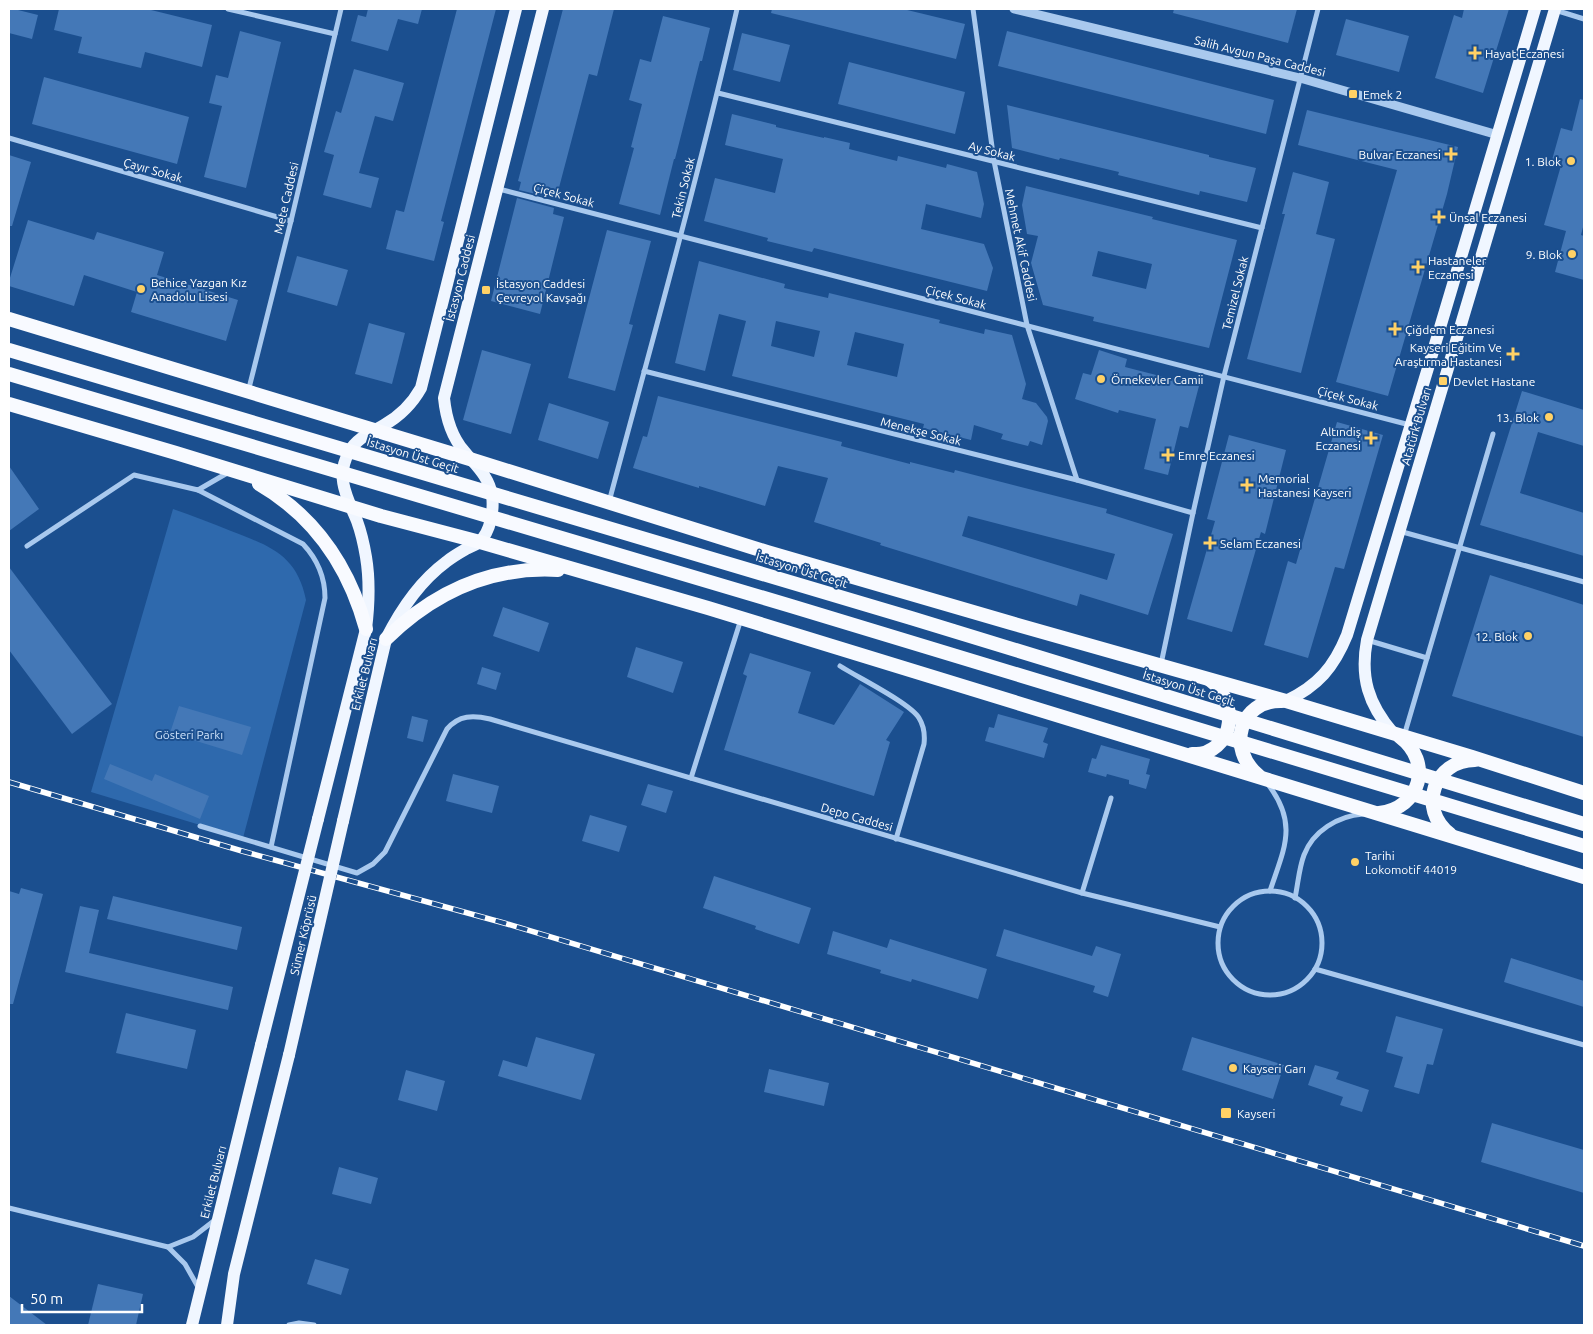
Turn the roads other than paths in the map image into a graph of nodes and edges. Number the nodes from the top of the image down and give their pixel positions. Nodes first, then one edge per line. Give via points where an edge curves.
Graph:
1 (228, 9) edge
2 (341, 9) edge
3 (516, 9) edge
4 (543, 9) edge
5 (737, 9) edge
6 (973, 9) edge
7 (1014, 9) edge
8 (1318, 9) edge
9 (1535, 9) edge
10 (1555, 10) edge
11 (1584, 19) edge
12 (335, 34) junction
13 (1300, 78) junction
14 (718, 93) junction
15 (1498, 135) junction
16 (9, 138) edge
17 (994, 161) junction
18 (497, 188) junction
19 (291, 221) junction
20 (1262, 228) junction
21 (681, 236) junction
22 (9, 319) edge
23 (1027, 325) junction
24 (9, 350) edge
25 (644, 372) junction
26 (9, 374) edge
27 (1224, 376) junction
28 (248, 392) junction
29 (9, 404) edge
30 (1411, 425) junction
31 (374, 430) junction
32 (1493, 434) dead end
33 (473, 460) junction
34 (232, 470) junction
35 (1077, 480) junction
36 (198, 490) junction
37 (609, 503) junction
38 (351, 507) junction
39 (1193, 514) junction
40 (1399, 531) junction
41 (480, 542) junction
42 (27, 546) dead end
43 (1460, 548) junction
44 (591, 574) junction
45 (1584, 582) edge
46 (742, 618) junction
47 (366, 629) junction
48 (386, 639) junction
49 (1367, 640) junction
50 (1427, 658) junction
51 (1161, 664) junction
52 (840, 666) dead end
53 (1202, 676) junction
54 (1286, 701) junction
55 (1398, 734) junction
56 (1188, 755) junction
57 (1481, 760) junction
58 (1259, 776) junction
59 (691, 778) junction
60 (1584, 793) edge
61 (1111, 798) dead end
62 (1378, 813) junction
63 (318, 819) joint
64 (343, 821) joint
65 (1584, 824) edge
66 (200, 826) dead end
67 (1453, 836) junction
68 (896, 838) junction
69 (1584, 846) edge
70 (271, 847) junction
71 (1584, 877) edge
72 (1270, 891) junction
73 (1082, 893) junction
74 (1295, 898) junction
75 (1220, 928) junction
76 (1315, 969) junction
77 (261, 1045) joint
78 (1584, 1045) edge
79 (9, 1208) edge
80 (218, 1216) junction
81 (168, 1247) junction
82 (200, 1290) junction
83 (192, 1325) edge
84 (227, 1325) edge
85 (289, 1325) edge
86 (314, 1325) edge

1 - 12 street
2 - 12 street, Mete Caddesi
3 - 31 main road, İstasyon Caddesi via 421,388 404,410
4 - 18 main road, İstasyon Caddesi
5 - 14 street, Tekin Sokak
6 - 17 street, Mehmet Akif Caddesi
7 - 13 street, Salih Avgun Paşa Caddesi
8 - 13 street, Temizel Sokak
9 - 15 main road, Atatürk Bulvarı
10 - 11 street
10 - 40 main road, Atatürk Bulvarı
12 - 19 street, Mete Caddesi
13 - 15 street, Salih Avgun Paşa Caddesi
13 - 20 street, Temizel Sokak
14 - 17 street, Ay Sokak
14 - 21 street, Tekin Sokak
15 - 30 main road, Atatürk Bulvarı
16 - 19 street, Çayır Sokak
17 - 20 street, Ay Sokak
17 - 23 street, Mehmet Akif Caddesi
18 - 21 street, Çiçek Sokak
18 - 33 main road, İstasyon Caddesi via 444,398 450,428
19 - 28 street, Mete Caddesi
20 - 27 street, Temizel Sokak
21 - 23 street, Çiçek Sokak
21 - 25 street, Tekin Sokak
22 - 28 highway
23 - 27 street, Çiçek Sokak
23 - 35 street, Mehmet Akif Caddesi
24 - 65 highway, İstasyon Üst Geçit, bridge via 892,613
25 - 35 street, Menekşe Sokak
25 - 37 street, Tekin Sokak
26 - 69 highway, bridge via 800,608
27 - 30 street, Çiçek Sokak
27 - 39 street, Temizel Sokak
28 - 31 highway
29 - 34 highway
30 - 54 main road, Atatürk Bulvarı via 1341,650 1322,676
31 - 33 highway
31 - 38 main road, İstasyon Caddesi via 356,443 344,462 343,490
32 - 43 street
33 - 37 highway
33 - 41 main road, İstasyon Caddesi via 485,476 492,496 492,515
34 - 36 street
34 - 38 highway
34 - 47 highway via 274,493 316,530 341,565
35 - 39 street, Menekşe Sokak
36 - 42 street via 134,476
36 - 70 street via 303,544 315,559 323,578 326,598
37 - 51 highway via 898,591
38 - 41 highway
38 - 47 main road, Erkilet Bulvarı via 363,540 368,575
39 - 51 street, Temizel Sokak
40 - 43 street
40 - 49 main road, Atatürk Bulvarı
41 - 44 highway
41 - 48 main road, Erkilet Bulvarı via 447,561 419,587
43 - 45 street
43 - 50 street
44 - 46 highway
44 - 48 highway via 539,569 480,579 420,609
46 - 56 highway
46 - 59 street
47 - 63 main road, Erkilet Bulvarı
48 - 64 main road, Erkilet Bulvarı
49 - 50 street
49 - 55 main road, Atatürk Bulvarı via 1364,668 1375,710
50 - 55 street
51 - 53 highway
52 - 68 street via 910,708 923,724 924,744
53 - 54 highway
53 - 56 highway via 1217,686 1227,700 1228,726 1214,748 1206,753
54 - 55 highway
54 - 58 highway via 1277,700 1260,706 1243,726 1240,736 1242,754
55 - 57 highway
55 - 62 highway via 1413,749 1419,765 1418,782 1404,804
56 - 58 highway
57 - 60 highway
57 - 67 highway via 1452,766 1435,786 1434,814 1444,830
58 - 62 highway
58 - 72 street via 1278,800 1285,820 1286,842
59 - 68 street, Depo Caddesi
59 - 70 street, Depo Caddesi via 490,719 466,716 447,729 389,844 364,870 358,873
61 - 73 street
62 - 67 highway
62 - 74 street via 1348,816 1316,835 1303,856
63 - 77 main road, Sümer Köprüsü, bridge
64 - 84 main road, Sümer Köprüsü, bridge via 234,1274
66 - 70 street, Depo Caddesi
67 - 71 highway
68 - 73 street, Depo Caddesi
72 - 74 street
72 - 75 street via 1239,901
73 - 75 street, Depo Caddesi
74 - 76 street via 1311,911 1320,929 1322,950
75 - 76 street via 1221,960 1232,978 1249,991 1270,995 1286,992 1301,985
76 - 78 street
77 - 80 main road, Erkilet Bulvarı
79 - 81 street
80 - 81 street via 193,1237
80 - 82 main road, Erkilet Bulvarı
81 - 82 street via 185,1264
82 - 83 main road, Erkilet Bulvarı
85 - 86 street

